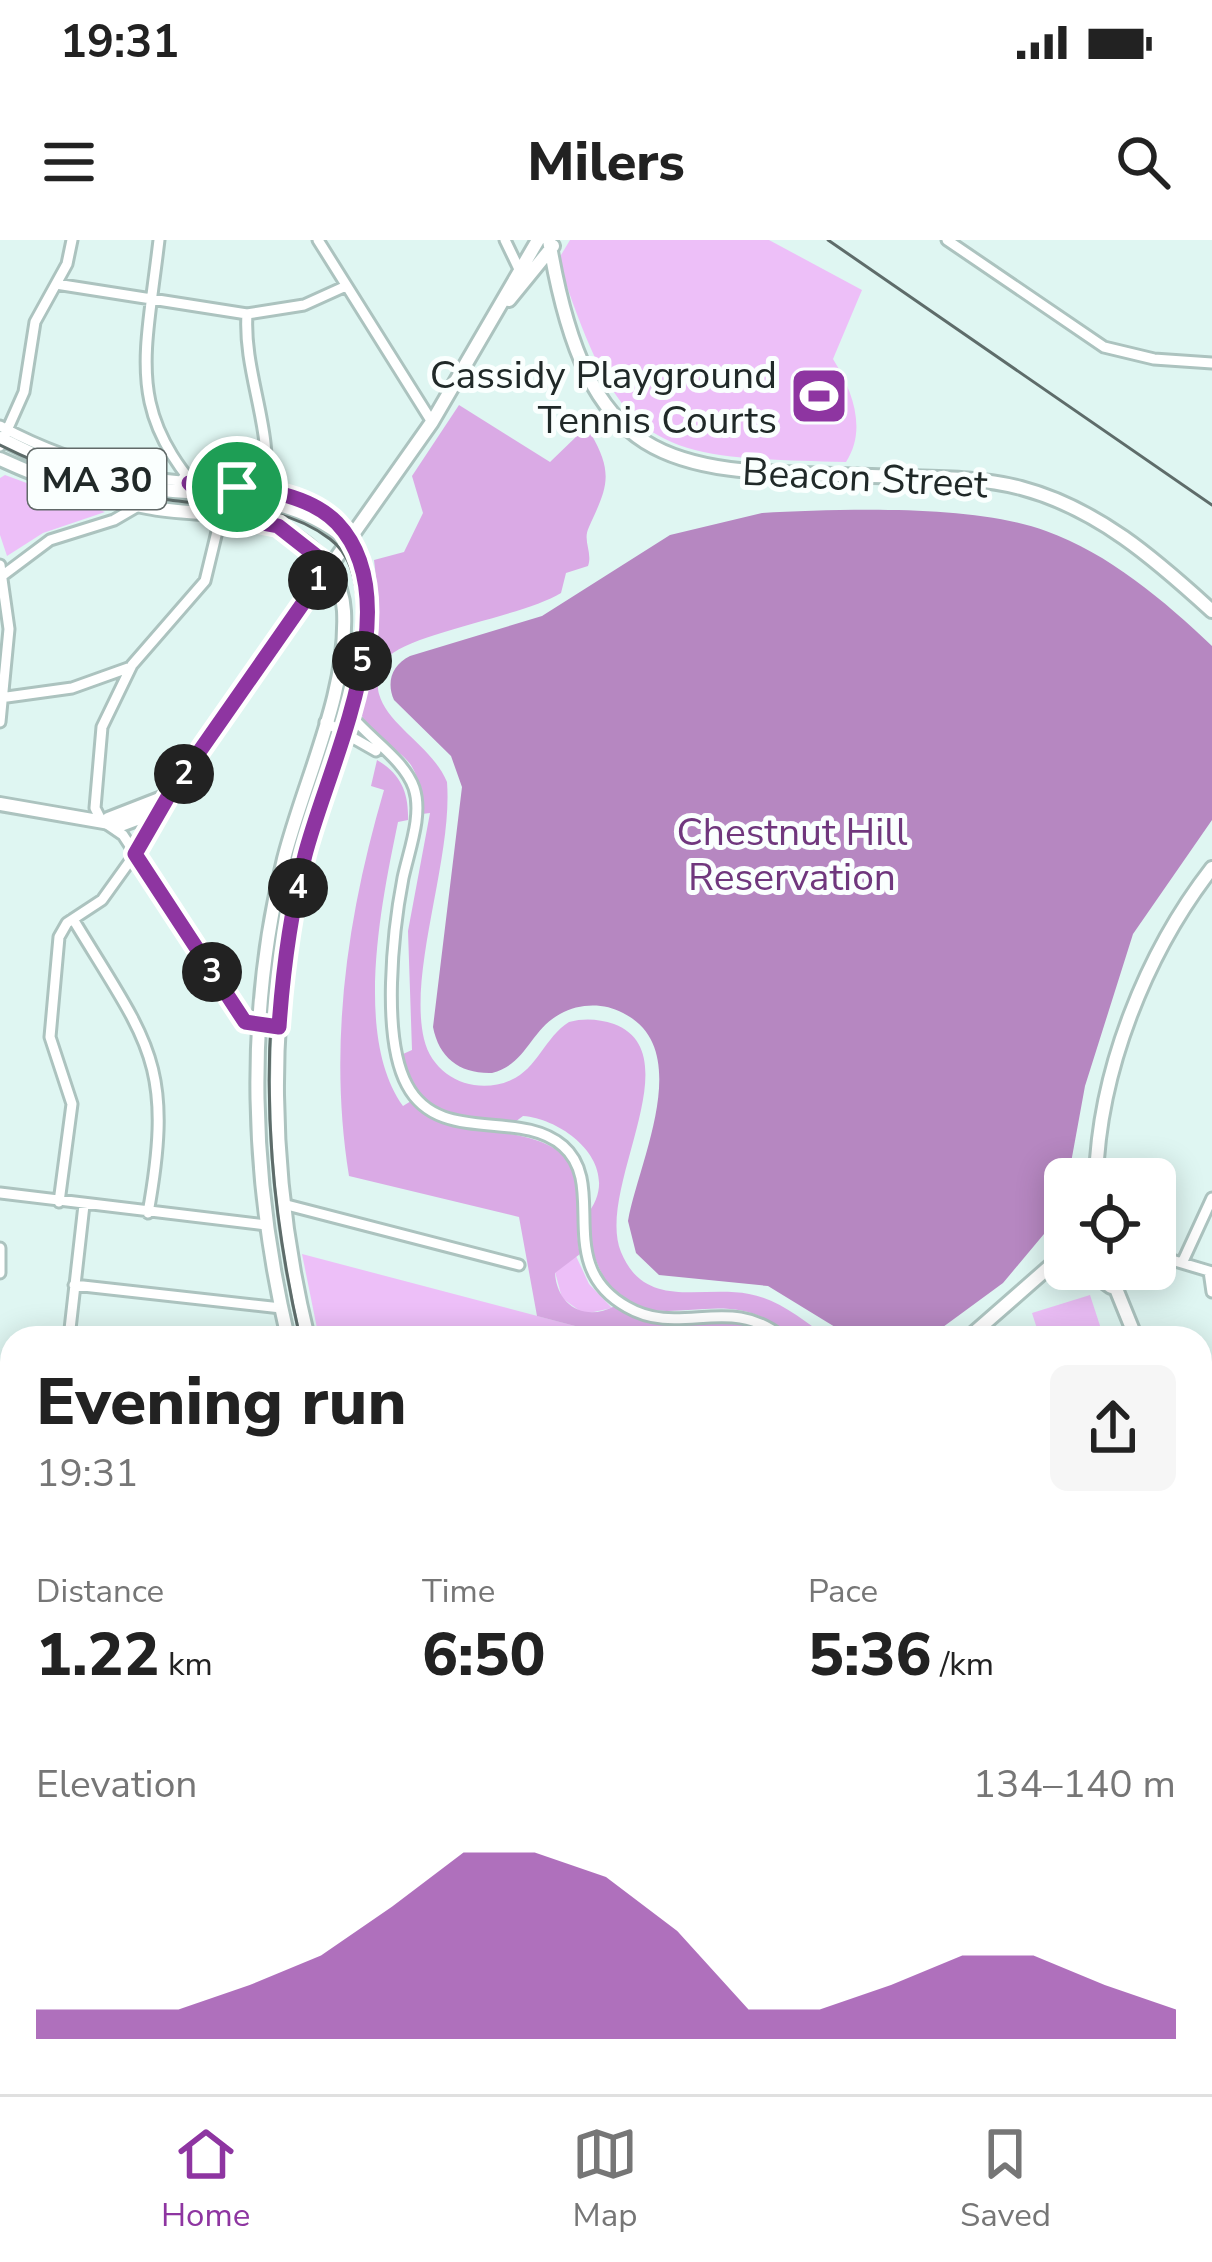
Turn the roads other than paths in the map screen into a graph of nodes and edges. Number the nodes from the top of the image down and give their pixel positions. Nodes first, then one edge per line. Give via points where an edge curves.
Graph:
1 (72, 240) edge
2 (159, 240) edge
3 (318, 240) edge
4 (493, 240) edge
5 (947, 240) edge
6 (505, 241) edge
7 (544, 242) edge
8 (539, 264) junction
9 (518, 268) junction
10 (57, 282) junction
11 (346, 286) junction
12 (152, 302) junction
13 (500, 310) junction
14 (560, 311) junction
15 (247, 314) junction
16 (1212, 363) edge
17 (432, 422) junction
18 (2, 436) edge
19 (0, 459) edge
20 (189, 483) junction
21 (264, 491) junction
22 (202, 495) junction
23 (138, 506) junction
24 (221, 515) junction
25 (348, 542) junction
26 (329, 566) junction
27 (1, 571) edge
28 (307, 597) junction
29 (1212, 610) edge
30 (344, 611) junction
31 (132, 665) junction
32 (7, 697) junction
33 (348, 712) junction
34 (0, 722) edge
35 (325, 722) junction
36 (342, 734) junction
37 (382, 752) junction
38 (166, 800) junction
39 (0, 804) edge
40 (101, 820) junction
41 (135, 854) junction
42 (1212, 868) edge
43 (73, 919) junction
44 (259, 1027) junction
45 (279, 1027) junction
46 (1099, 1158) edge
47 (0, 1193) edge
48 (1212, 1198) edge
49 (59, 1202) junction
50 (283, 1204) junction
51 (84, 1205) junction
52 (148, 1213) junction
53 (266, 1226) junction
54 (0, 1248) edge
55 (1176, 1260) edge
56 (1183, 1261) junction
57 (519, 1265) dead end
58 (1044, 1272) edge
59 (1211, 1272) edge
60 (0, 1273) edge
61 (74, 1285) junction
62 (1113, 1290) edge
63 (1116, 1292) joint
64 (1212, 1292) edge
65 (281, 1308) junction
66 (70, 1326) edge
67 (285, 1326) edge
68 (306, 1326) edge
69 (762, 1326) edge
70 (981, 1326) edge
71 (1131, 1326) edge

1 - 10 street
2 - 12 street
3 - 11 street
4 - 6 street
5 - 16 street via 1104,347
6 - 9 street
7 - 8 main road
7 - 9 main road
7 - 14 main road, Beacon Street
8 - 13 main road
8 - 14 main road, Beacon Street
9 - 13 main road
10 - 12 street
10 - 18 street via 35,322 24,392
11 - 15 street via 304,305
11 - 17 street
12 - 15 street
12 - 20 street via 146,392 162,441
13 - 17 main road
14 - 29 main road, Beacon Street via 601,401 632,433 677,459 731,470 957,479 1031,491 1105,523
15 - 21 street
17 - 25 main road
18 - 20 street
18 - 22 main road, MA 30 via 86,476
19 - 23 main road, MA 30
20 - 21 street
20 - 22 street
21 - 25 street via 329,517
22 - 24 street
22 - 25 main road, MA 30 via 284,507
23 - 24 main road, MA 30
23 - 27 street via 50,540
24 - 26 main road, MA 30 via 278,526
24 - 31 street via 206,580
25 - 26 main road
25 - 33 main road via 364,566 369,612
26 - 28 main road
26 - 30 main road
27 - 32 street
28 - 30 main road via 329,592
28 - 38 main road
30 - 35 main road
31 - 32 street via 72,688
31 - 40 street via 98,742
32 - 34 street
33 - 36 main road
33 - 37 street
35 - 36 street
35 - 44 main road via 277,893
36 - 37 street
36 - 45 main road via 304,862
37 - 69 street via 408,775 417,805 391,948 398,1054 412,1093 449,1119 544,1135 568,1150 580,1179 587,1260 620,1304 662,1318 745,1316
38 - 40 main road via 131,824
38 - 41 main road
39 - 40 main road
40 - 41 street
41 - 43 street via 102,900
41 - 44 street via 238,1012
42 - 46 main road via 1147,975 1106,1103
43 - 49 street via 58,943 50,1037 72,1104
43 - 52 street via 153,1058 162,1128
44 - 45 street
44 - 53 main road
45 - 50 main road
47 - 49 street
48 - 56 street
49 - 51 street
50 - 57 street
50 - 68 main road
51 - 52 street
51 - 61 street
52 - 53 street
53 - 65 main road
54 - 60 street
55 - 56 street
56 - 59 street
58 - 70 main road
59 - 64 street
61 - 65 street
61 - 66 street
62 - 63 main road
63 - 71 main road
65 - 67 main road

